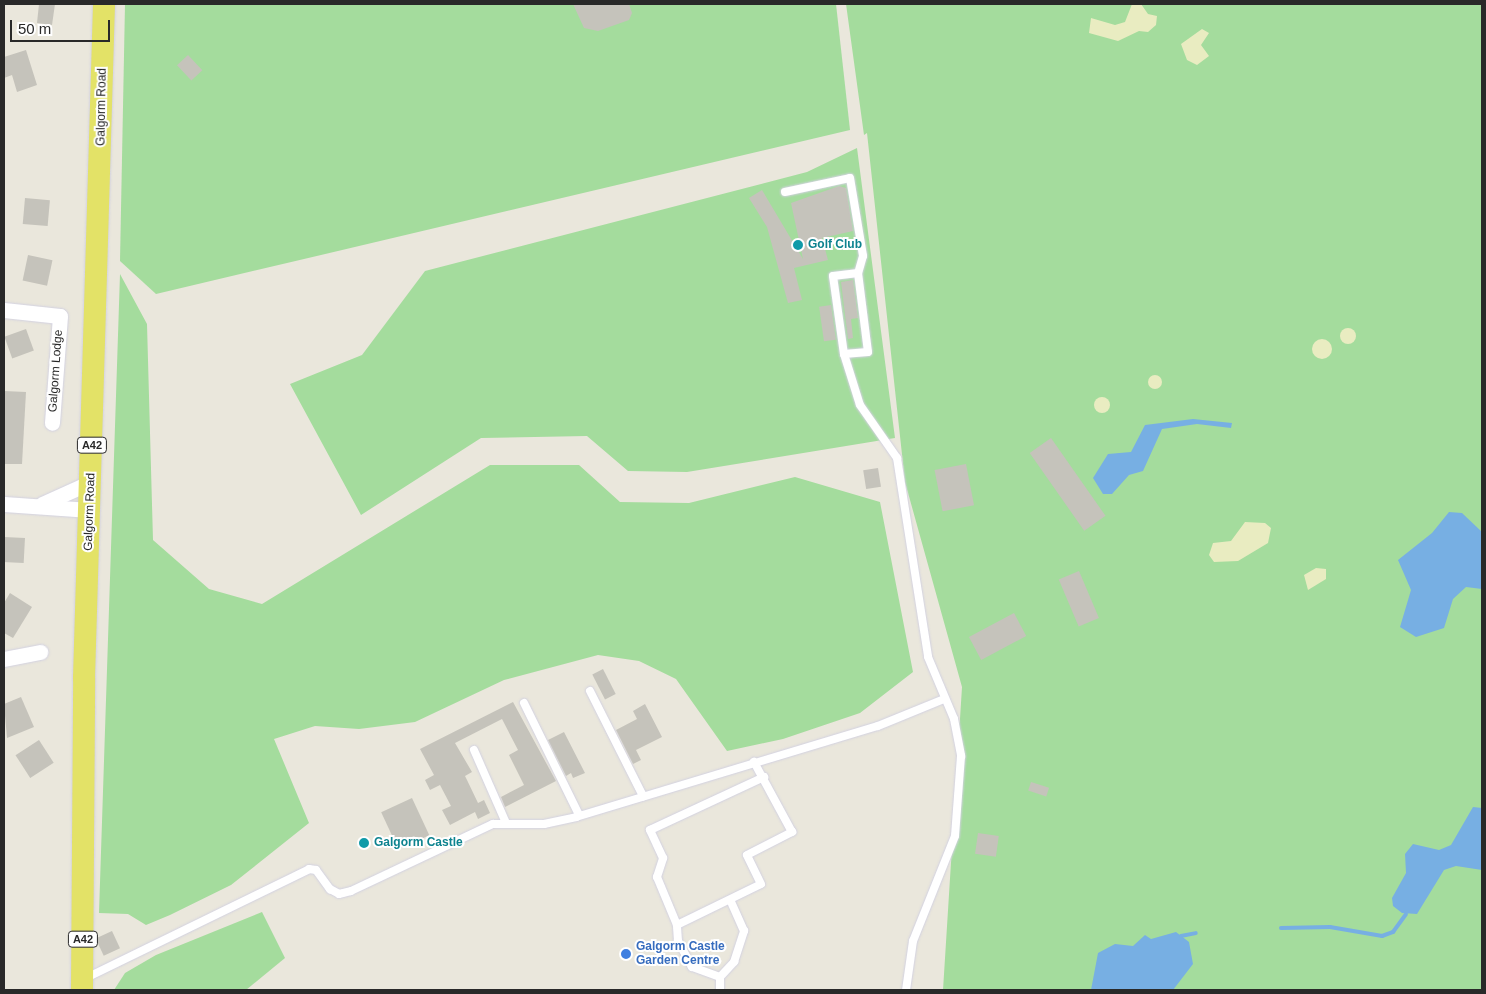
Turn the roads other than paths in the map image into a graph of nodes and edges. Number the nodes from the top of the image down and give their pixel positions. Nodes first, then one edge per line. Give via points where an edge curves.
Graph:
1 (104, 4) edge
2 (785, 192) dead end
3 (858, 273) junction
4 (4, 310) edge
5 (844, 354) junction
6 (52, 423) dead end
7 (90, 482) junction
8 (4, 504) edge
9 (41, 505) junction
10 (84, 517) junction
11 (40, 652) dead end
12 (4, 659) edge
13 (590, 691) dead end
14 (944, 699) junction
15 (524, 703) dead end
16 (474, 750) dead end
17 (754, 762) junction
18 (764, 776) junction
19 (642, 796) junction
20 (579, 815) junction
21 (506, 823) junction
22 (730, 900) junction
23 (677, 925) junction
24 (720, 977) junction
25 (82, 985) edge
26 (720, 990) edge
27 (906, 990) edge

1 - 7 main road, Galgorm Road / A42
2 - 3 lane via 850,178 863,256
3 - 5 lane via 868,352
3 - 5 lane via 833,276
4 - 6 street, Galgorm Lodge via 60,316
5 - 14 lane via 860,405 897,458 928,657
7 - 9 street
7 - 10 main road, Galgorm Road / A42
8 - 9 street
9 - 10 street
10 - 25 main road, Galgorm Road / A42
11 - 12 street
13 - 19 lane
14 - 17 lane via 878,726
14 - 27 lane via 954,719 960,756 955,836 913,940
15 - 20 lane
16 - 21 lane
17 - 18 lane
17 - 19 lane
18 - 22 lane via 792,832 747,855 761,884
18 - 23 lane via 650,830 663,858 657,877
19 - 20 lane
20 - 21 lane via 544,824
21 - 25 lane via 493,824 339,894 330,889 316,870 309,868
22 - 23 lane
22 - 24 lane via 744,931 734,962
23 - 24 lane via 678,941 692,967
24 - 26 lane

